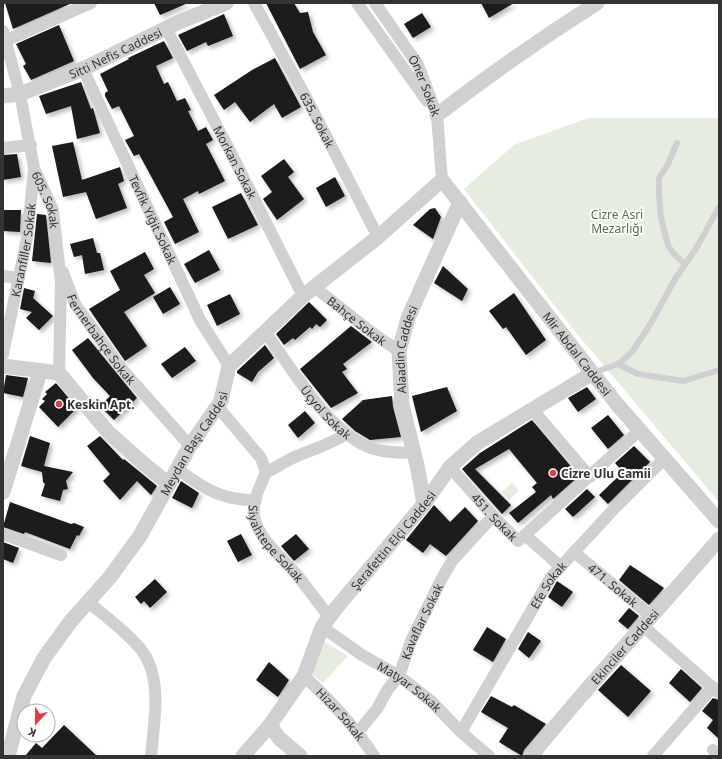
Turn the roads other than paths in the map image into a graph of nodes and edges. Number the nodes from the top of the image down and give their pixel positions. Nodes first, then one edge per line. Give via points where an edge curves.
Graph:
1 (91, 3) edge
2 (226, 3) edge
3 (254, 3) edge
4 (356, 3) edge
5 (375, 3) edge
6 (597, 3) edge
7 (166, 28) junction
8 (4, 36) edge
9 (83, 69) junction
10 (20, 94) junction
11 (3, 96) edge
12 (437, 115) junction
13 (677, 143) dead end
14 (31, 145) junction
15 (3, 148) edge
16 (34, 168) junction
17 (442, 180) junction
18 (460, 202) junction
19 (719, 207) edge
20 (378, 237) junction
21 (58, 260) junction
22 (685, 264) junction
23 (3, 276) edge
24 (19, 278) junction
25 (309, 292) junction
26 (265, 332) junction
27 (399, 351) junction
28 (3, 354) edge
29 (618, 364) junction
30 (3, 366) edge
31 (229, 366) junction
32 (719, 370) edge
33 (40, 372) junction
34 (59, 373) junction
35 (593, 373) junction
36 (217, 406) junction
37 (532, 409) junction
38 (640, 430) junction
39 (346, 434) junction
40 (190, 446) junction
41 (414, 453) junction
42 (664, 459) junction
43 (450, 467) junction
44 (177, 469) junction
45 (266, 472) junction
46 (590, 477) junction
47 (169, 484) junction
48 (3, 492) edge
49 (256, 500) junction
50 (424, 504) junction
51 (493, 516) junction
52 (719, 521) edge
53 (3, 534) edge
54 (525, 535) junction
55 (719, 539) edge
56 (574, 552) junction
57 (60, 555) dead end
58 (561, 567) junction
59 (88, 602) junction
60 (326, 622) junction
61 (648, 622) junction
62 (304, 676) junction
63 (399, 676) junction
64 (716, 690) edge
65 (270, 725) junction
66 (358, 732) junction
67 (461, 732) junction
68 (8, 756) edge
69 (151, 756) edge
70 (243, 756) edge
71 (300, 756) edge
72 (374, 756) edge
73 (489, 756) edge
74 (531, 756) edge
75 (653, 756) edge

1 - 8 street
2 - 7 street, Sitti Nefis Caddesi
3 - 20 street, 635. Sokak
4 - 12 street
5 - 12 street, Öner Sokak via 418,65
6 - 12 street via 545,35
7 - 9 street, Sitti Nefis Caddesi
7 - 25 street, Morkan Sokak
8 - 10 street, 605. Sokak
9 - 10 street, Sitti Nefis Caddesi
9 - 31 street, Tevfik Yiğit Sokak via 200,320
10 - 11 street, Sitti Nefis Caddesi
10 - 14 street, 605. Sokak
12 - 17 street, Öner Sokak
13 - 22 lane via 659,178 659,195 661,218 668,245
14 - 15 street
14 - 16 street, 605. Sokak
16 - 21 street, 605. Sokak via 53,210
16 - 24 street, Karanfiller Sokak via 27,238
17 - 18 street, Mir Abdal Caddesi
17 - 20 street
18 - 27 street, Alaadin Caddesi via 408,318
18 - 35 street, Mir Abdal Caddesi
19 - 22 lane
20 - 25 street
21 - 34 street, 605. Sokak via 61,284
21 - 40 street, Fernerbahçe Sokak via 76,304 107,349
22 - 29 lane via 632,352
23 - 24 street
24 - 28 street, Karanfiller Sokak
25 - 26 street
25 - 27 street, Bahçe Sokak via 344,309
26 - 31 street
26 - 39 street, Üçyol Sokak via 332,422
27 - 41 street, Alaadin Caddesi via 402,405
29 - 32 lane via 638,374 684,382
29 - 35 lane
30 - 33 street
31 - 36 street, Meydan Başı Caddesi
33 - 34 street
33 - 48 street
34 - 47 street via 108,432
35 - 37 street, Şerafettin Elçi Caddesi
35 - 38 street, Mir Abdal Caddesi
36 - 40 street, Meydan Başı Caddesi
36 - 45 street via 261,458
37 - 43 street, Şerafettin Elçi Caddesi via 477,442
37 - 46 street
38 - 42 street, Mir Abdal Caddesi
38 - 46 street
39 - 41 street, Üçyol Sokak via 379,451
39 - 45 street via 333,442 295,456 278,468
40 - 44 street, Meydan Başı Caddesi
41 - 50 street, Alaadin Caddesi
42 - 52 street, Mir Abdal Caddesi
42 - 56 street, Efe Sokak
43 - 50 street, Şerafettin Elçi Caddesi
43 - 51 street, 451. Sokak
44 - 47 street, Meydan Başı Caddesi
44 - 49 street via 196,483 230,499
45 - 49 street, Siyahtepe Sokak
46 - 54 street
47 - 59 street, Meydan Başı Caddesi via 140,536
49 - 60 street, Siyahtepe Sokak via 254,516 260,532 297,575
50 - 60 street, Şerafettin Elçi Caddesi
51 - 54 street, 451. Sokak via 518,541
51 - 63 street, Kavaflar Sokak via 452,561 442,578 412,640
53 - 57 street
54 - 58 street, 451. Sokak
55 - 61 street, Ekinciler Caddesi
56 - 58 street, Efe Sokak
56 - 61 street, 471. Sokak
58 - 67 street, Efe Sokak via 551,577
59 - 68 street, Meydan Başı Caddesi via 44,658 24,696
59 - 69 street via 139,647 152,670 156,704
60 - 62 street, Şerafettin Elçi Caddesi
60 - 63 street, Matyar Sokak via 362,655
61 - 64 street, 471. Sokak
61 - 74 street, Ekinciler Caddesi via 580,695
62 - 65 street, Şerafettin Elçi Caddesi
62 - 66 street, Hizar Sokak via 337,707
63 - 66 street, Kavaflar Sokak
63 - 67 street, Matyar Sokak via 431,701
64 - 75 street
65 - 70 street, Şerafettin Elçi Caddesi
65 - 71 street via 279,738
66 - 72 street, Hizar Sokak
67 - 73 street, Matyar Sokak

